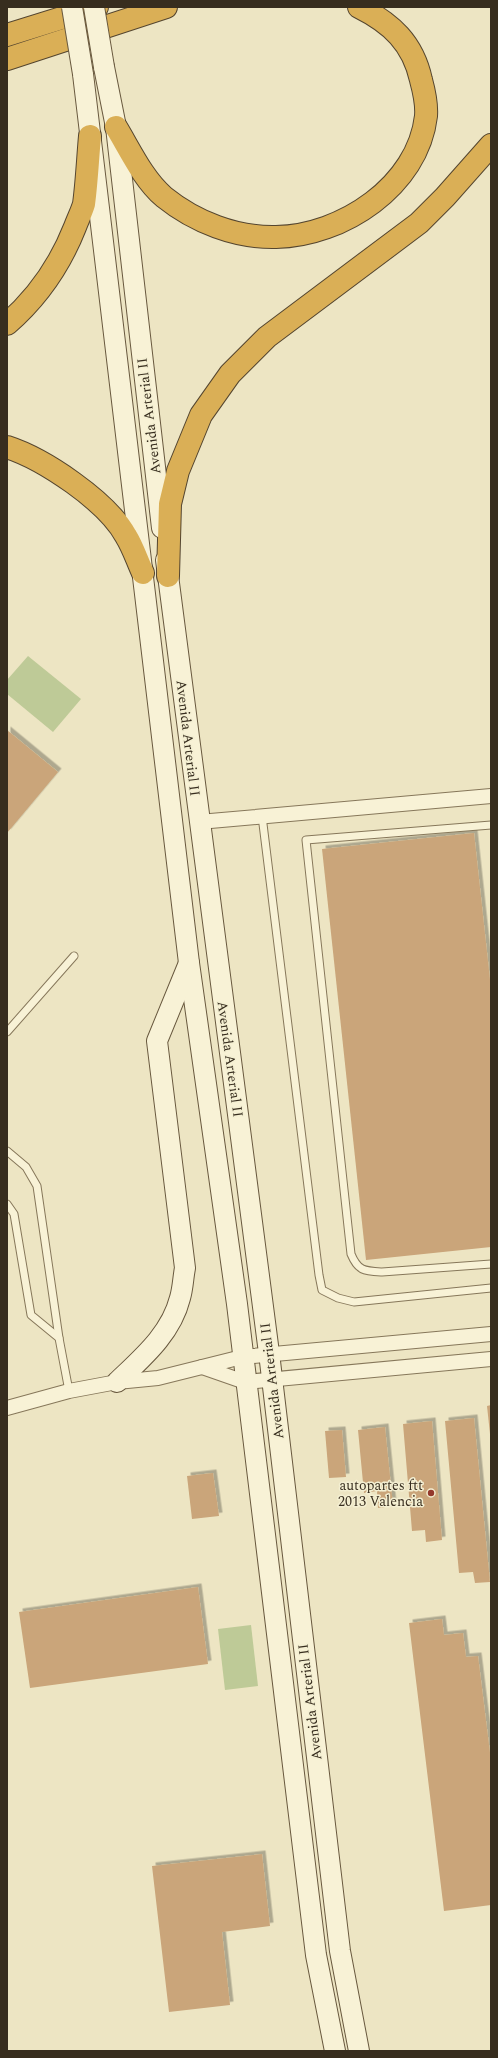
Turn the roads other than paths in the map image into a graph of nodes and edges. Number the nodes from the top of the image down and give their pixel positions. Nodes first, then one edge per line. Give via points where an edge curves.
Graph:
1 (72, 7) edge
2 (96, 7) edge
3 (166, 7) edge
4 (359, 7) edge
5 (7, 35) edge
6 (7, 59) edge
7 (116, 127) junction
8 (90, 136) junction
9 (491, 145) edge
10 (7, 324) edge
11 (7, 447) edge
12 (142, 573) junction
13 (168, 576) junction
14 (491, 796) edge
15 (262, 816) junction
16 (199, 822) junction
17 (491, 825) edge
18 (74, 956) dead end
19 (189, 963) junction
20 (7, 1032) edge
21 (7, 1151) edge
22 (7, 1204) edge
23 (491, 1264) edge
24 (491, 1288) edge
25 (491, 1334) edge
26 (59, 1338) junction
27 (269, 1353) junction
28 (242, 1357) junction
29 (491, 1358) edge
30 (202, 1367) junction
31 (272, 1379) junction
32 (117, 1382) junction
33 (245, 1382) junction
34 (70, 1391) junction
35 (7, 1408) edge
36 (335, 2051) edge
37 (359, 2051) edge

1 - 8 street, Avenida Arterial II, bridge
2 - 5 highway
2 - 7 street, Avenida Arterial II, bridge via 104,68
3 - 6 highway
4 - 7 highway via 390,24 406,44 418,65 426,115 421,137 410,161 394,184 371,204 343,221 308,234 276,237 245,235 220,228 197,218 163,196 150,181
7 - 13 street, Avenida Arterial II
8 - 10 highway via 84,205 70,240 55,269 40,290
8 - 12 street, Avenida Arterial II
9 - 13 highway via 419,223 267,337 230,374 201,415 178,471 170,504
11 - 12 highway via 66,477 99,502 126,535
12 - 19 street, Avenida Arterial II
13 - 16 street, Avenida Arterial II
14 - 15 street
15 - 16 street
15 - 24 lane via 322,1290 354,1302
16 - 27 street, Avenida Arterial II
17 - 23 lane via 306,840 351,1254 355,1264 364,1271 382,1272
18 - 20 lane
19 - 28 street, Avenida Arterial II via 237,1304
19 - 32 street via 157,1041 185,1268 180,1298 168,1328
21 - 26 lane via 26,1167 37,1186
22 - 26 lane via 14,1214 31,1315
25 - 27 street
26 - 34 lane
27 - 28 street
27 - 31 street, Avenida Arterial II
28 - 30 street
28 - 33 street, Avenida Arterial II
29 - 31 street
30 - 32 street via 158,1378
30 - 33 street
31 - 33 street
31 - 37 street, Avenida Arterial II via 340,1951
32 - 34 street
33 - 36 street, Avenida Arterial II via 316,1955
34 - 35 street

